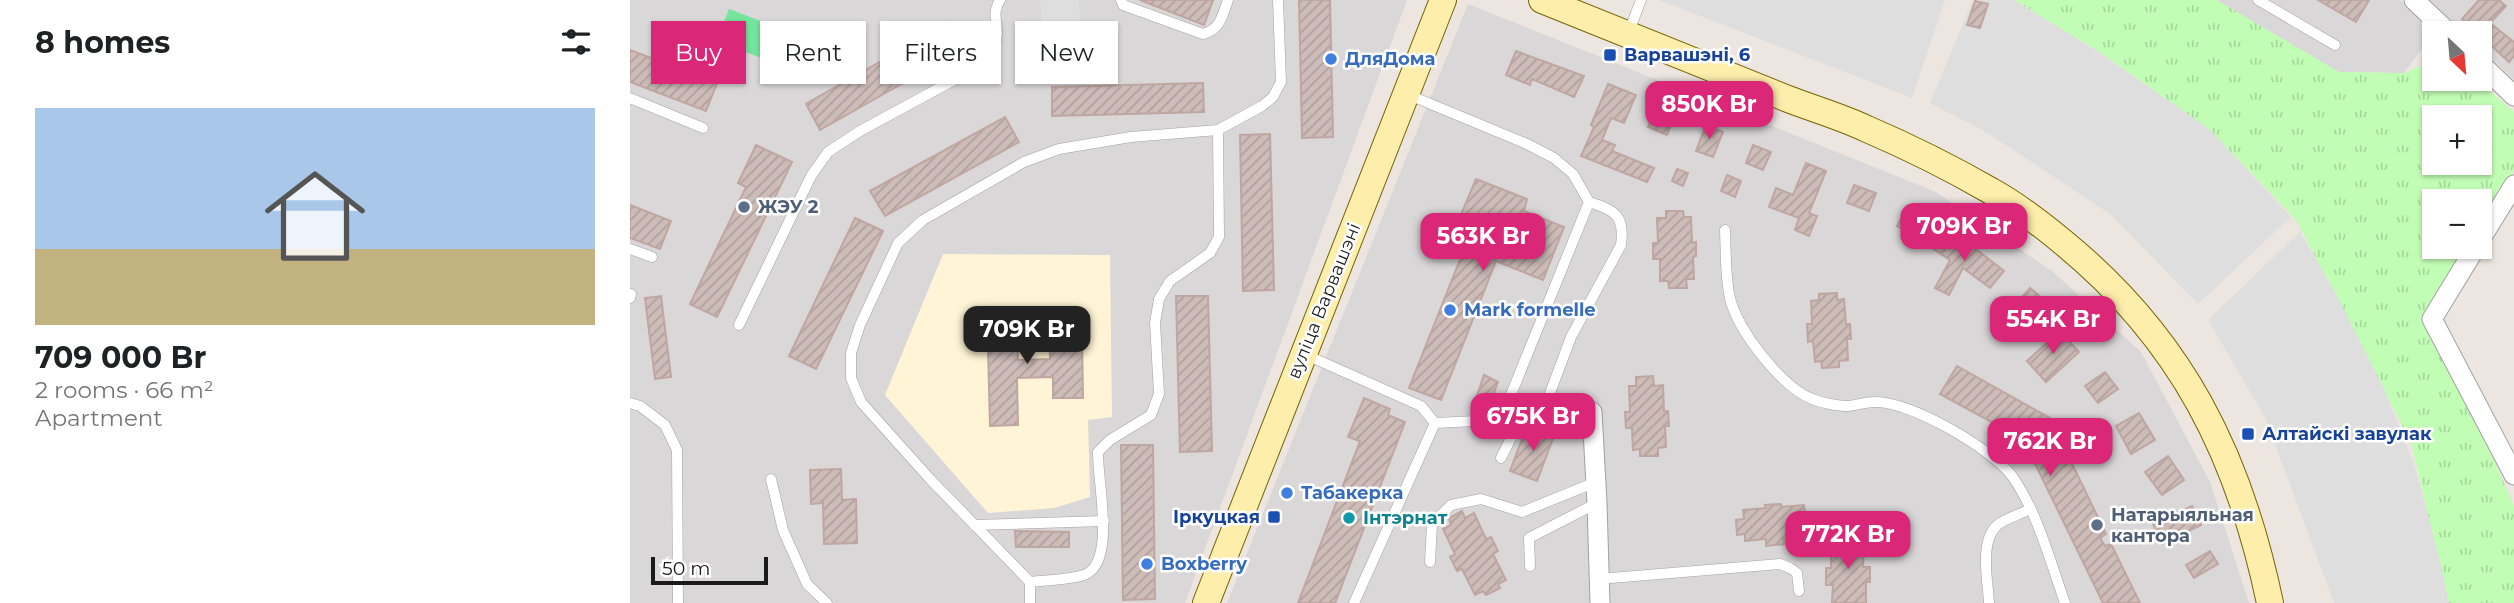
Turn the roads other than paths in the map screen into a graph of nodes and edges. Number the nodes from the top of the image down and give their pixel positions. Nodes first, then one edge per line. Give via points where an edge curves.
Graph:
1 (1000, 0) edge
2 (1121, 0) edge
3 (1228, 0) edge
4 (1278, 0) edge
5 (1443, 0) edge
6 (1542, 0) edge
7 (1641, 0) edge
8 (2258, 0) edge
9 (2414, 0) edge
10 (2436, 21) edge
11 (1628, 34) junction
12 (2335, 46) dead end
13 (2492, 75) edge
14 (1405, 93) junction
15 (2514, 96) edge
16 (630, 98) edge
17 (703, 128) dead end
18 (1218, 130) junction
19 (2514, 185) edge
20 (1589, 201) junction
21 (2492, 221) edge
22 (1724, 230) dead end
23 (630, 249) edge
24 (652, 257) dead end
25 (2469, 259) edge
26 (740, 325) dead end
27 (1303, 353) junction
28 (630, 403) edge
29 (1592, 412) dead end
30 (1435, 423) junction
31 (1501, 458) dead end
32 (2514, 475) edge
33 (771, 479) dead end
34 (1596, 482) junction
35 (1598, 503) junction
36 (2031, 509) junction
37 (1104, 522) junction
38 (974, 525) junction
39 (1430, 562) dead end
40 (1530, 566) dead end
41 (1599, 579) junction
42 (1030, 582) junction
43 (1799, 591) dead end
44 (678, 603) edge
45 (827, 603) edge
46 (1030, 603) edge
47 (1206, 603) edge
48 (1354, 603) edge
49 (1600, 603) edge
50 (1989, 603) edge
51 (2065, 603) edge
52 (2270, 603) edge

1 - 26 lane via 994,14 996,44 989,61 828,152 811,176
2 - 3 lane via 1134,11 1203,34 1219,25
4 - 18 lane via 1281,82 1262,106
5 - 14 main road, вуліца Варвашэні
6 - 11 main road
7 - 11 lane
8 - 12 lane
9 - 10 street
11 - 52 main road via 1918,152 1993,192 2092,266 2165,348 2211,425 2241,493
13 - 15 street
14 - 20 lane via 1554,158 1573,174
14 - 27 main road, вуліца Варвашэні
16 - 17 lane
18 - 37 lane via 1219,237 1210,253 1170,281 1159,299 1155,323 1159,394 1151,415 1098,452
18 - 38 lane via 1059,149 1024,162 923,220 898,243 860,325 851,353 851,378 861,402
19 - 21 street
20 - 30 lane via 1508,402 1476,421
20 - 31 lane via 1618,216 1623,229 1621,245 1571,337 1547,401 1519,422
22 - 36 lane via 1729,297 1736,315 1765,359 1797,391 1846,406 1877,401 1925,415 1989,455 2011,475
23 - 24 lane
25 - 32 street via 2432,319
27 - 30 lane via 1421,405
27 - 47 main road, вуліца Варвашэні
28 - 44 lane via 665,425 677,450
29 - 34 street
30 - 48 lane
33 - 45 lane via 783,530 807,584
34 - 35 street
34 - 39 lane via 1522,512 1481,499 1451,505 1432,524
35 - 40 lane via 1529,538
35 - 41 street
36 - 50 lane via 1991,532 1987,545
36 - 51 lane
37 - 38 lane
37 - 42 lane via 1100,561 1086,575
38 - 42 lane
41 - 43 lane via 1780,564 1797,573
41 - 49 street
42 - 46 lane

